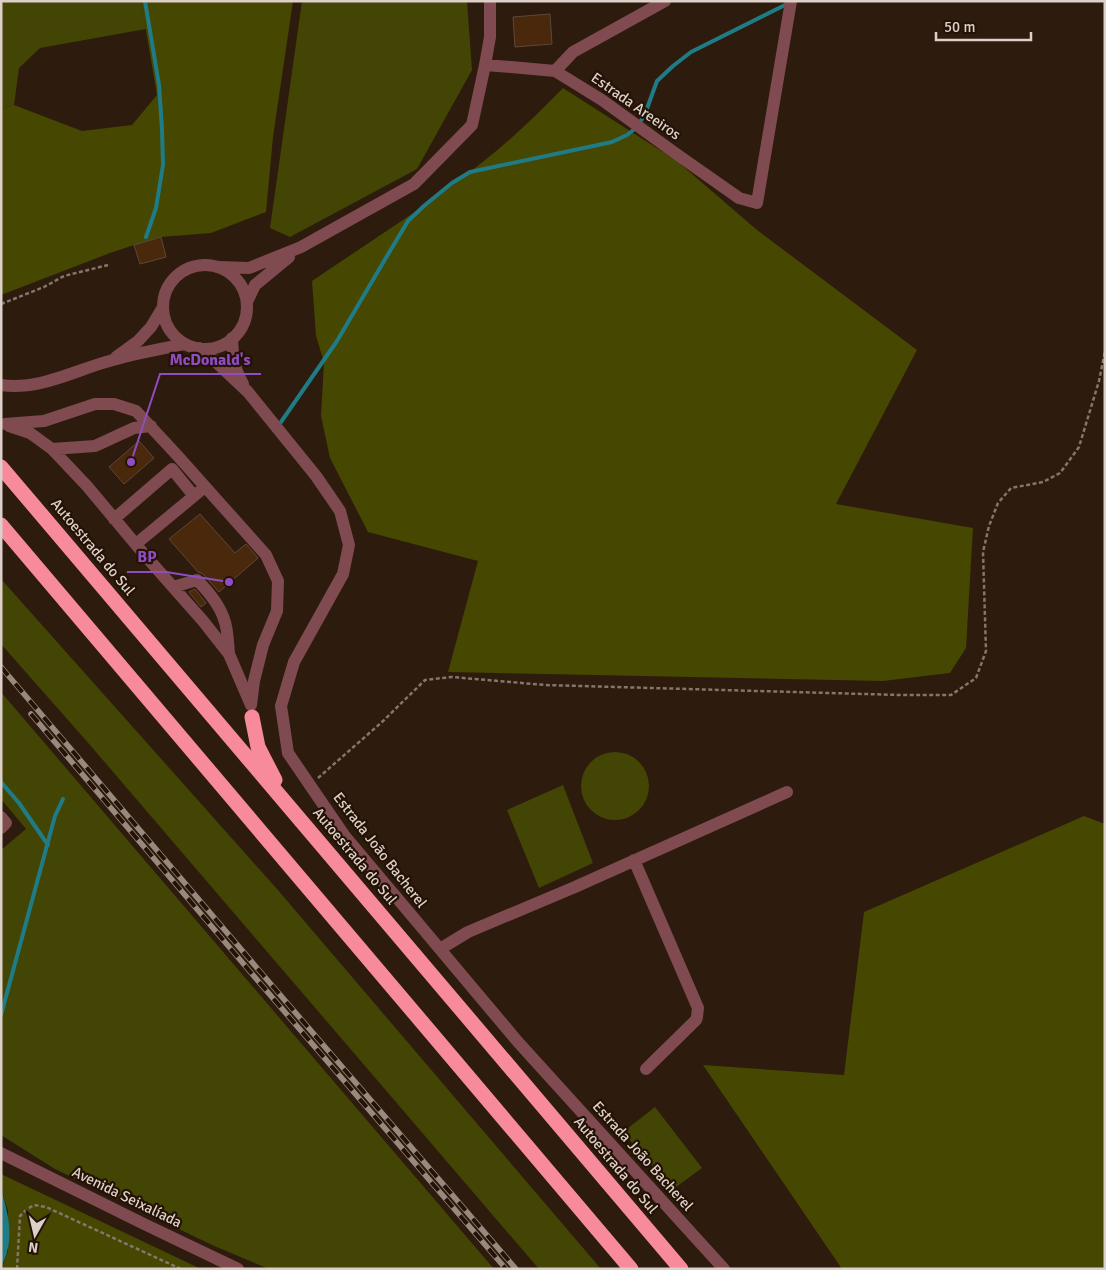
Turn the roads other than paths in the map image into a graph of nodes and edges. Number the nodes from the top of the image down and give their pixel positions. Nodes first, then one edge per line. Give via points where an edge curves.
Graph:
1 (490, 1) edge
2 (664, 1) edge
3 (790, 1) edge
4 (486, 66) junction
5 (555, 71) junction
6 (301, 247) junction
7 (219, 267) junction
8 (248, 302) junction
9 (163, 307) junction
10 (232, 338) junction
11 (185, 344) junction
12 (199, 348) junction
13 (112, 360) junction
14 (1, 385) edge
15 (248, 392) junction
16 (3, 423) edge
17 (151, 426) junction
18 (52, 449) junction
19 (1, 466) edge
20 (205, 487) junction
21 (194, 496) junction
22 (114, 519) junction
23 (1, 525) edge
24 (136, 544) junction
25 (173, 587) junction
26 (230, 656) junction
27 (252, 711) junction
28 (787, 792) dead end
29 (1, 817) edge
30 (305, 825) junction
31 (1, 828) edge
32 (634, 860) junction
33 (440, 949) junction
34 (646, 1069) dead end
35 (1, 1153) edge
36 (238, 1269) edge
37 (631, 1269) edge
38 (681, 1269) edge
39 (724, 1269) edge

1 - 4 street
2 - 5 street via 572,52
3 - 5 street, Estrada Areeiros via 756,203 739,198 602,100
4 - 5 street, Estrada Areeiros
4 - 6 street via 472,124 414,184
6 - 7 street via 249,268
6 - 8 street via 256,285
7 - 8 street via 233,274
7 - 9 street via 195,265 177,275 168,286
8 - 10 street via 240,332
9 - 11 street via 165,322
9 - 13 street via 138,341
10 - 12 street via 225,344
10 - 15 street, Estrada João Bacherel via 233,361
11 - 12 street
11 - 13 street
12 - 15 street, Estrada João Bacherel
13 - 14 street via 46,382 13,387
15 - 33 street, Estrada João Bacherel via 340,511 349,545 343,574 294,662 281,706 288,753 344,835
16 - 17 street via 44,421 95,404 114,404 136,411
16 - 18 street via 30,434
17 - 18 street via 134,428 95,446
17 - 20 street
18 - 22 street
19 - 30 highway, Autoestrada do Sul
20 - 21 street
20 - 27 street via 266,555 278,581 277,611 263,645 254,681
21 - 22 street via 172,469
21 - 24 street
22 - 24 street
23 - 37 highway
24 - 25 street
25 - 26 street
25 - 26 street via 197,580 210,594 225,620
26 - 27 street
27 - 30 highway via 258,747 273,777
28 - 32 street
29 - 31 street via 6,823
30 - 38 highway, Autoestrada do Sul
32 - 33 street via 468,932
32 - 34 street via 698,1008 696,1020
33 - 39 street, Estrada João Bacherel via 518,1042
35 - 36 street, Avenida Seixalíada

